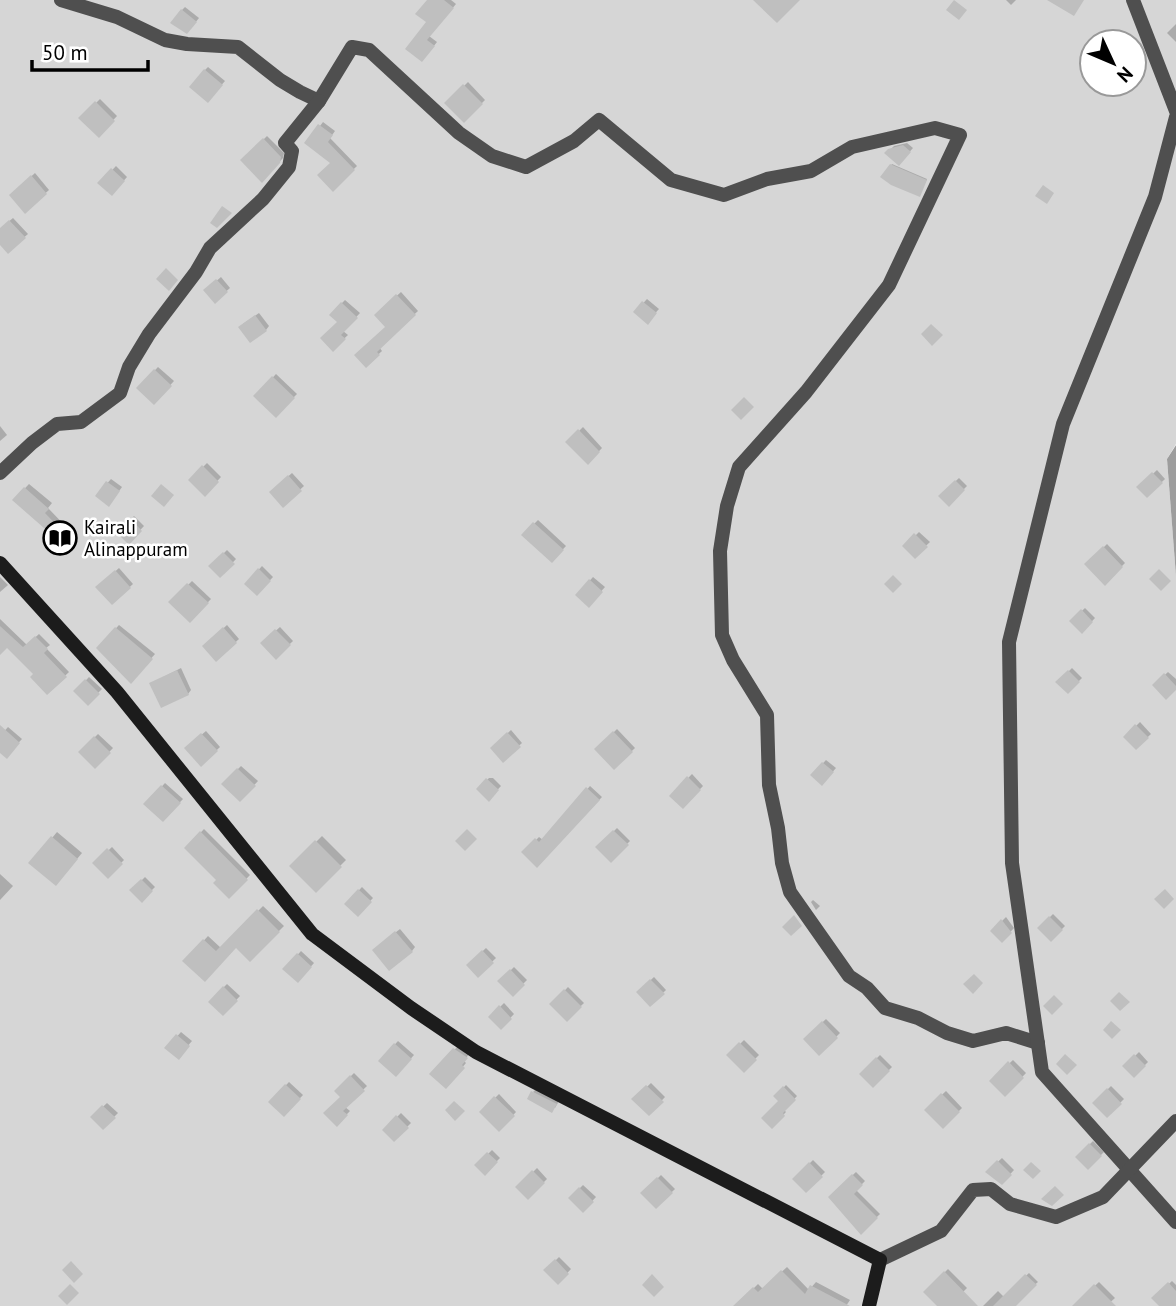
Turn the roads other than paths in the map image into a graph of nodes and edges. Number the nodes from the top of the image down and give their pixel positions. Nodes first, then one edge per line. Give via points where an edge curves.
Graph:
1 (61, 0) edge
2 (1133, 0) edge
3 (319, 101) junction
4 (1176, 111) edge
5 (1176, 117) edge
6 (0, 472) edge
7 (0, 563) edge
8 (1038, 1043) junction
9 (1176, 1121) edge
10 (1129, 1169) junction
11 (1176, 1222) edge
12 (880, 1260) junction
13 (869, 1306) edge

1 - 3 street via 117,17 165,40 238,47 280,80
2 - 4 street
3 - 6 street via 285,143 292,151 289,167 263,199 210,248 149,334 120,393 81,422 57,424
3 - 8 street via 352,47 369,50 459,133 492,156 526,167 574,141 599,120 671,180 724,195 767,179 811,171 861,144 935,128 960,135 889,285 806,392 738,467 720,551 722,635 767,715 769,785 790,892 849,976 885,1008 947,1033 973,1041 1006,1033
5 - 8 street via 1155,197 1063,424 1009,642 1012,863
7 - 12 main road via 117,692 312,934 477,1052
8 - 10 street via 1042,1072
9 - 10 street
10 - 11 street
10 - 12 street via 1102,1197 1056,1217 1010,1204 991,1189 973,1190 941,1231
12 - 13 main road

